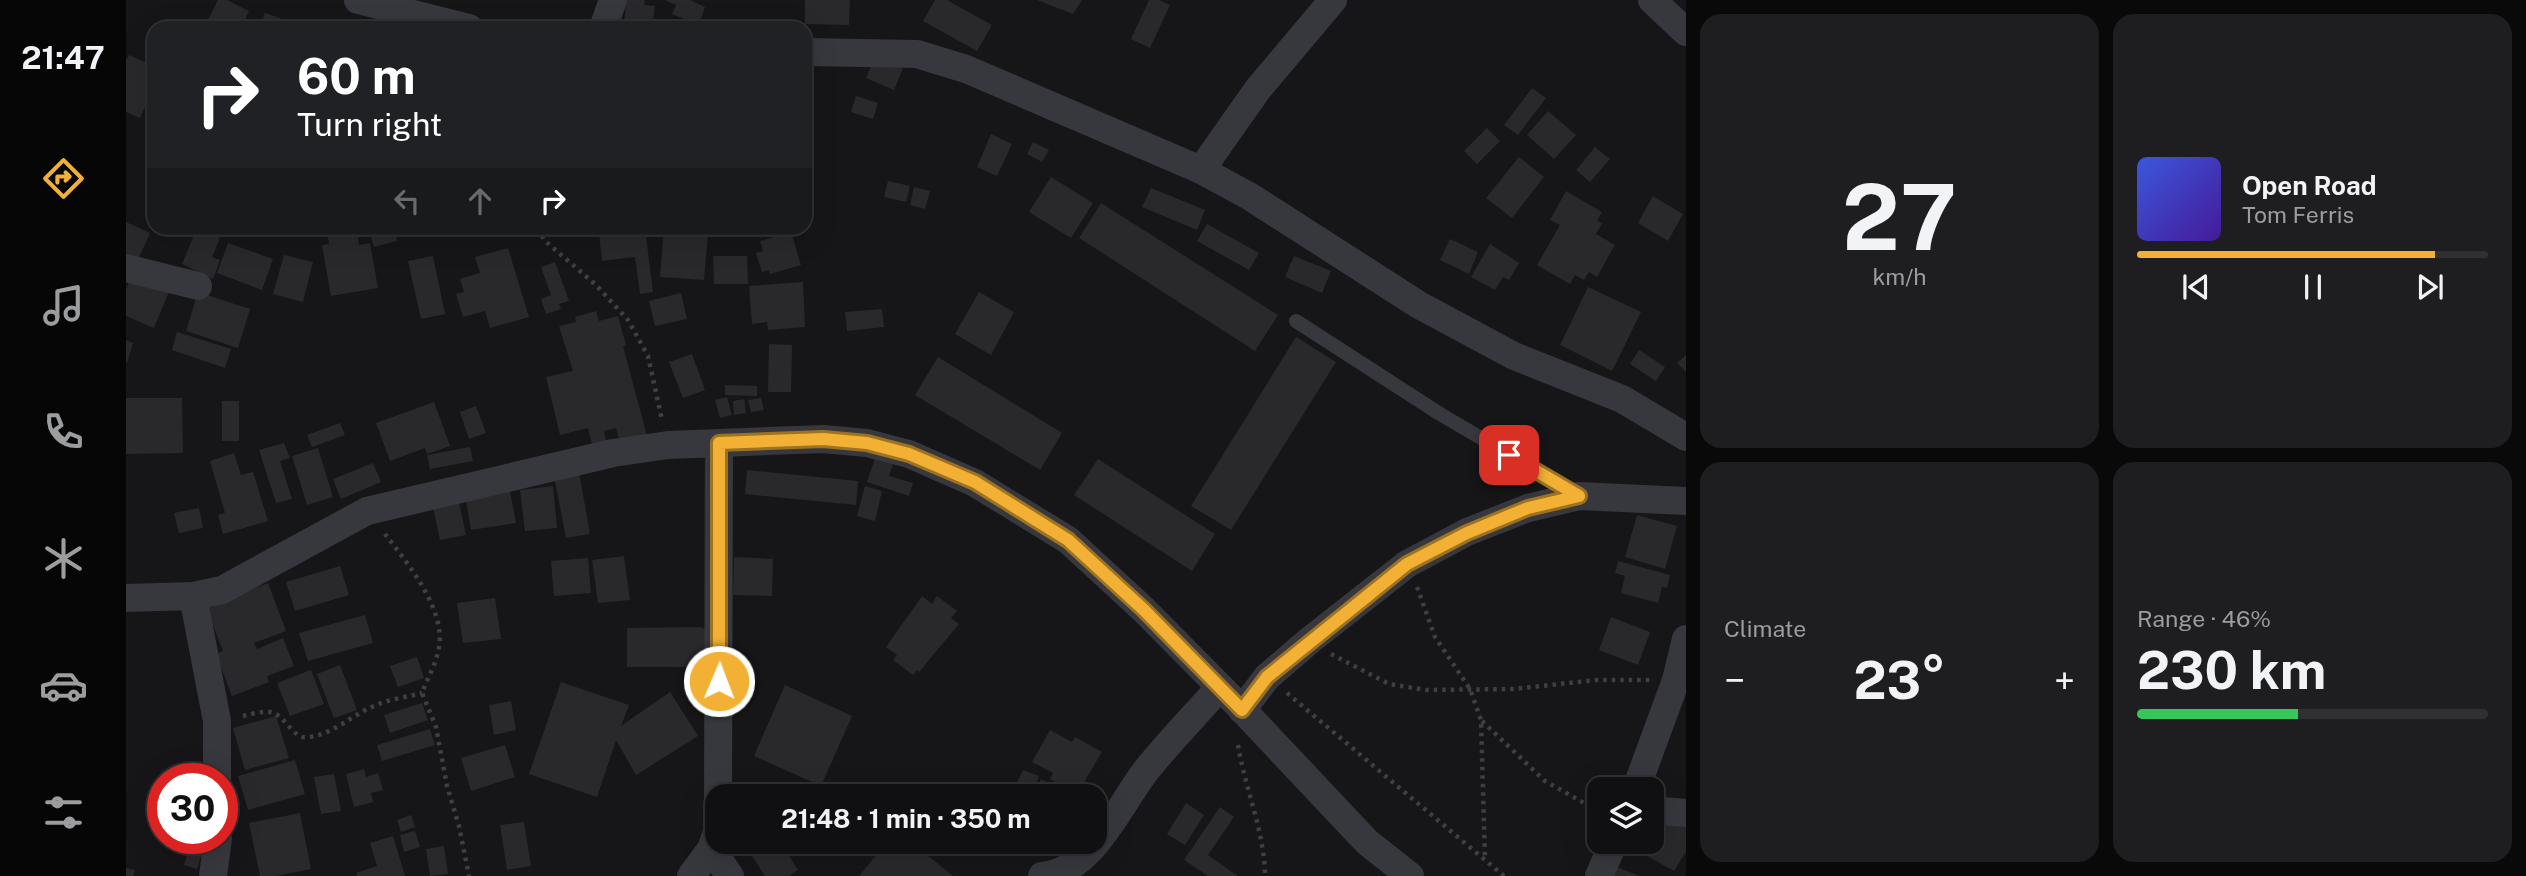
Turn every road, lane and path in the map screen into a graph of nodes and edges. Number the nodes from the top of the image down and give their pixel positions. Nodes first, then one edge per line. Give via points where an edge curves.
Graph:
1 (358, 0) edge
2 (613, 0) edge
3 (1334, 0) edge
4 (1652, 0) edge
5 (441, 21) edge
6 (606, 21) edge
7 (1686, 32) edge
8 (812, 52) edge
9 (1200, 170) junction
10 (542, 235) edge
11 (126, 268) edge
12 (198, 286) dead end
13 (1296, 321) dead end
14 (1686, 437) edge
15 (719, 443) junction
16 (668, 445) junction
17 (1579, 496) junction
18 (1686, 500) edge
19 (367, 511) junction
20 (1407, 564) junction
21 (193, 596) junction
22 (126, 598) edge
23 (1686, 639) edge
24 (1309, 641) junction
25 (1267, 677) junction
26 (1676, 680) junction
27 (1470, 689) junction
28 (422, 693) junction
29 (1233, 700) junction
30 (1481, 720) junction
31 (217, 721) junction
32 (217, 763) edge
33 (1640, 777) edge
34 (718, 784) edge
35 (1587, 805) edge
36 (1664, 811) edge
37 (1686, 813) edge
38 (705, 853) edge
39 (216, 854) edge
40 (720, 854) edge
41 (1609, 854) edge
42 (1485, 858) junction
43 (213, 876) edge
44 (469, 876) edge
45 (691, 876) edge
46 (730, 876) edge
47 (1042, 876) edge
48 (1265, 876) edge
49 (1409, 876) edge
50 (1504, 876) edge
51 (1599, 876) edge

1 - 5 street
2 - 6 street
3 - 9 street via 1258,89
4 - 7 street
8 - 9 street via 917,54 966,69
9 - 14 street via 1419,304 1514,356 1622,399
10 - 16 path via 628,320 648,356
11 - 12 street
13 - 17 lane
15 - 16 street
15 - 29 street via 823,439 867,443 909,454 975,482 1068,540
15 - 34 street
16 - 19 street via 587,459
17 - 18 street
17 - 20 street via 1516,513
19 - 21 street via 222,590
19 - 28 path via 404,559 437,617 438,652
20 - 24 street
20 - 27 path via 1435,637
21 - 22 street
21 - 31 street
23 - 26 street
24 - 25 street
24 - 27 path via 1389,684 1426,690
25 - 29 street
25 - 42 path
26 - 27 path
26 - 33 street
27 - 30 path
28 - 31 path via 374,706 310,738 294,732 273,713
28 - 44 path via 436,727
29 - 47 street via 1149,767 1101,838 1076,863 1055,875
29 - 48 path
29 - 49 street via 1367,842
30 - 35 path via 1545,781
30 - 42 path
31 - 32 street
36 - 37 street
38 - 45 street
39 - 43 street
40 - 46 street
41 - 51 street
42 - 50 path

